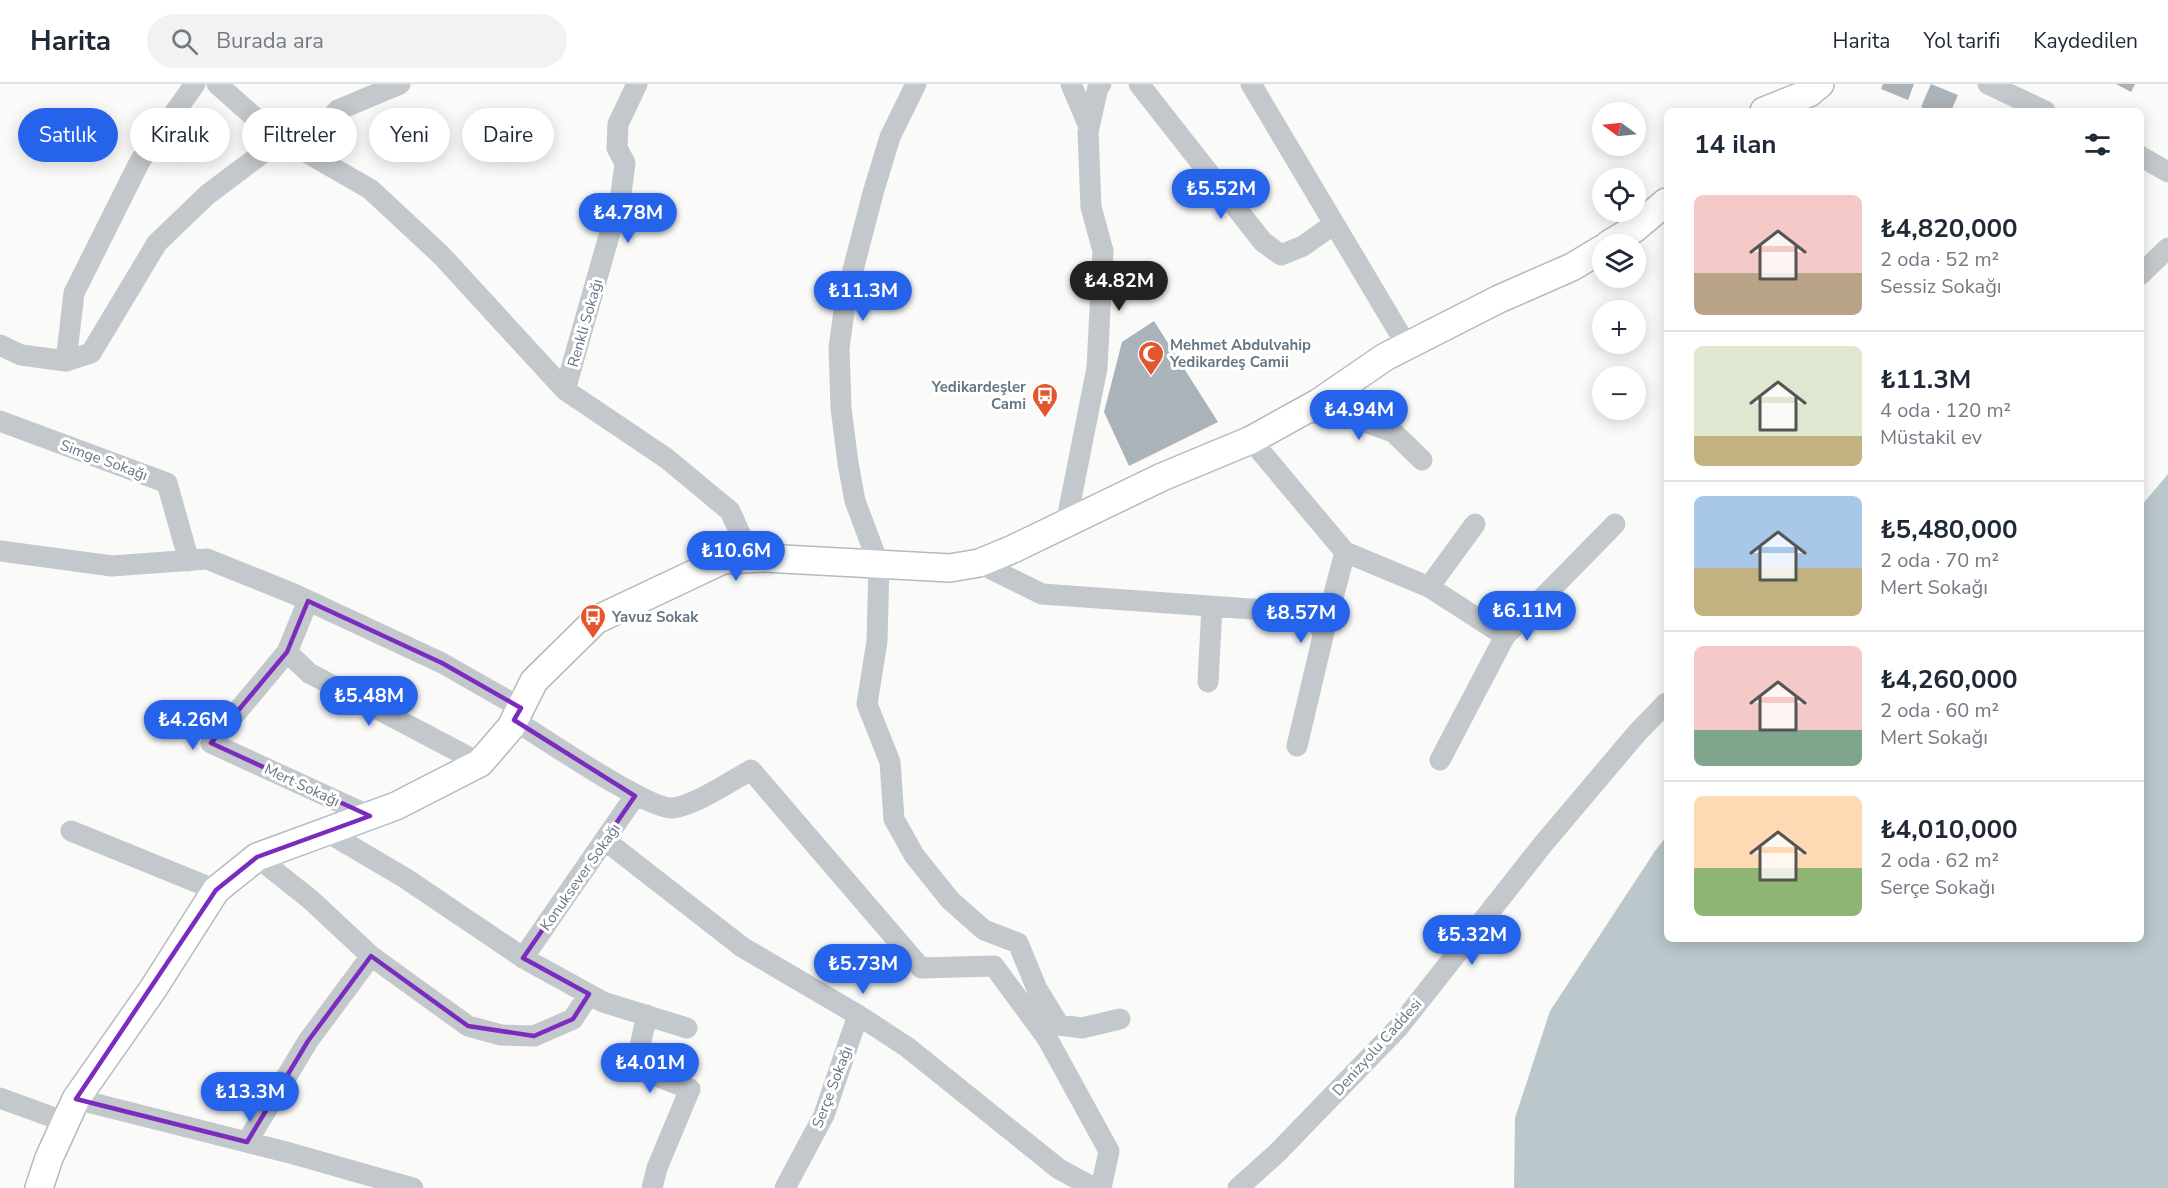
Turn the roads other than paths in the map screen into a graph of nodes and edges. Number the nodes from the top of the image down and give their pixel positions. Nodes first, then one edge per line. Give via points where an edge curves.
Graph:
1 (195, 84) edge
2 (217, 84) edge
3 (400, 84) edge
4 (916, 84) edge
5 (1071, 84) edge
6 (1101, 84) edge
7 (1139, 84) edge
8 (1251, 84) edge
9 (1820, 84) edge
10 (1988, 84) edge
11 (631, 86) edge
12 (244, 108) edge
13 (343, 108) edge
14 (1772, 108) edge
15 (2039, 108) edge
16 (1089, 127) junction
17 (2144, 158) edge
18 (251, 162) edge
19 (323, 162) edge
20 (2168, 172) edge
21 (1664, 204) edge
22 (1334, 224) junction
23 (1626, 234) edge
24 (2168, 248) edge
25 (1592, 255) edge
26 (2144, 271) edge
27 (0, 345) edge
28 (1407, 346) junction
29 (66, 361) junction
30 (565, 390) junction
31 (1301, 412) junction
32 (0, 421) edge
33 (1251, 440) junction
34 (1422, 460) dead end
35 (1066, 524) junction
36 (1475, 524) dead end
37 (1615, 524) dead end
38 (0, 551) edge
39 (1345, 552) junction
40 (752, 558) junction
41 (189, 561) junction
42 (980, 563) junction
43 (879, 565) junction
44 (1429, 587) junction
45 (308, 601) junction
46 (1212, 606) junction
47 (1324, 632) junction
48 (1505, 636) junction
49 (287, 652) junction
50 (1208, 682) dead end
51 (1664, 705) edge
52 (518, 714) junction
53 (1297, 746) dead end
54 (1440, 760) dead end
55 (480, 763) junction
56 (635, 796) junction
57 (370, 816) junction
58 (71, 831) dead end
59 (327, 832) junction
60 (606, 841) junction
61 (257, 857) junction
62 (216, 890) junction
63 (371, 956) junction
64 (523, 958) junction
65 (589, 994) junction
66 (647, 1015) junction
67 (858, 1015) junction
68 (1120, 1019) dead end
69 (687, 1028) dead end
70 (0, 1098) edge
71 (71, 1111) junction
72 (248, 1142) junction
73 (39, 1188) edge
74 (413, 1188) edge
75 (652, 1188) edge
76 (785, 1188) edge
77 (1094, 1188) edge
78 (1101, 1188) edge
79 (1238, 1188) edge

1 - 29 street via 140,161 74,293
2 - 12 street
3 - 13 street
4 - 43 street via 890,137 873,193 846,297 839,348 848,464 855,501
5 - 16 street
6 - 16 street
7 - 22 street via 1263,242 1281,255 1303,246
8 - 22 street
9 - 14 main road via 1809,93
10 - 15 street
11 - 30 street, Renkli Sokağı via 618,124 617,148 625,163 621,194
16 - 35 street via 1091,207 1103,251 1097,356
17 - 20 street
18 - 29 street via 207,195 157,243 91,353
19 - 30 street via 370,189 441,255
21 - 23 main road
22 - 28 street
24 - 26 street
25 - 28 main road
27 - 29 street via 21,355
28 - 31 main road
30 - 40 street via 666,458 730,511
31 - 33 main road
31 - 34 street via 1351,417 1393,432
32 - 41 street, Simge Sokağı via 167,483
33 - 35 main road via 1162,477
33 - 39 street
35 - 42 main road
36 - 44 street
37 - 48 street
38 - 41 street via 112,566
39 - 44 street
39 - 47 street
40 - 43 main road
40 - 52 main road via 723,560 596,620 534,681
41 - 45 street via 207,559
42 - 43 main road via 950,568
42 - 46 street via 1042,594
43 - 68 street via 877,641 867,704 891,762 894,819 914,855 950,900 984,930 1018,943 1037,989 1059,1025 1082,1028
44 - 48 street
45 - 49 street, Mert Sokağı
45 - 52 street via 442,663
46 - 47 street via 1308,613
46 - 50 street
47 - 53 street
48 - 54 street
49 - 55 street via 309,673
49 - 57 street, Mert Sokağı via 211,743
51 - 79 street, Denizyolu Caddesi via 1544,843 1398,1028
52 - 55 main road
52 - 56 street
55 - 57 main road
56 - 60 street, Konuksever Sokağı
56 - 78 street via 671,808 698,799 750,770 921,968 994,966 1047,1038 1109,1151
57 - 59 main road
58 - 62 street
59 - 61 main road
59 - 64 street via 405,878
60 - 64 street, Konuksever Sokağı
60 - 67 street via 742,947
61 - 62 main road
61 - 63 street
62 - 71 main road
63 - 65 street via 468,1026 501,1035 534,1036 573,1019
63 - 72 street via 308,1041
64 - 65 street
65 - 66 street
66 - 69 street
66 - 75 street via 635,1068 690,1089
67 - 76 street, Serçe Sokağı via 824,1115
67 - 77 street via 907,1047 1059,1169
70 - 71 street
71 - 72 street
71 - 73 main road
72 - 74 street

